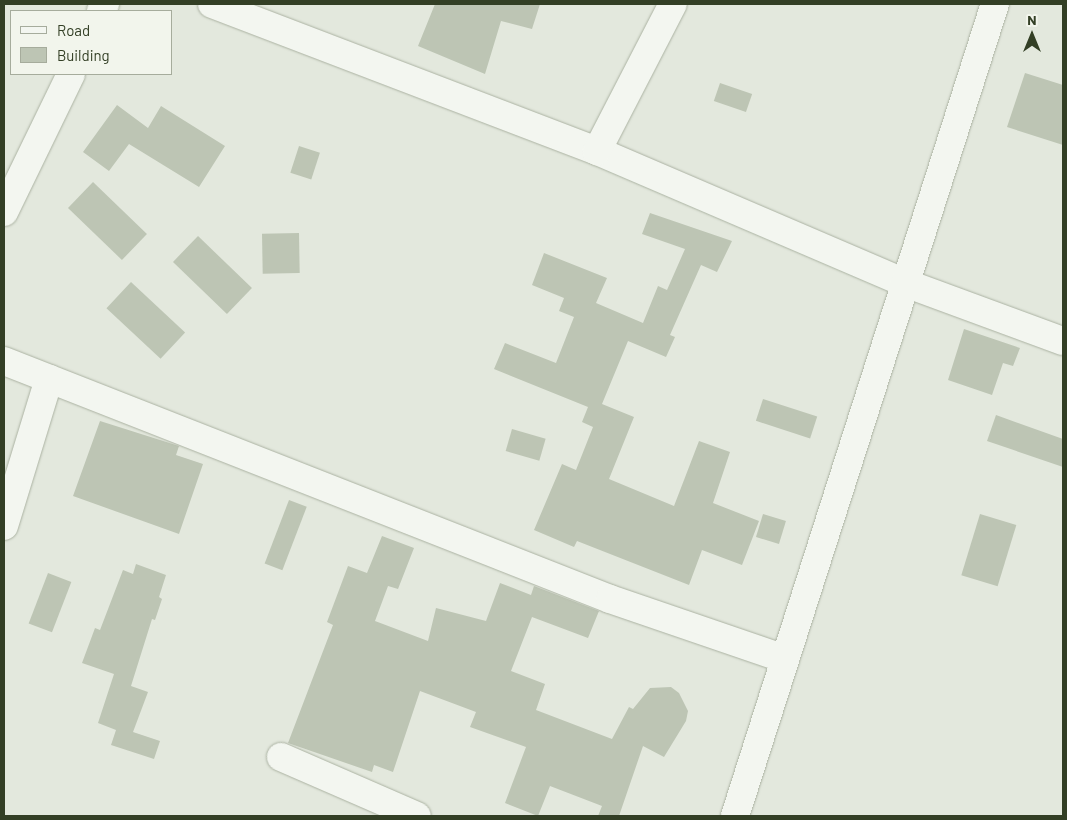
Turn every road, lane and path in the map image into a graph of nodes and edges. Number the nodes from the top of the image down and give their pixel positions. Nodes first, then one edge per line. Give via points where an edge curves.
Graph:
1 (212, 4) edge
2 (673, 4) edge
3 (995, 4) edge
4 (71, 75) edge
5 (597, 152) junction
6 (4, 212) edge
7 (906, 283) junction
8 (1063, 341) edge
9 (4, 361) edge
10 (48, 379) junction
11 (4, 526) edge
12 (785, 659) junction
13 (281, 756) dead end
14 (417, 816) edge
15 (734, 816) edge

1 - 5 street
2 - 5 street
3 - 7 street
4 - 6 street
5 - 7 street
7 - 8 street
7 - 12 street
9 - 10 street
10 - 11 street
10 - 12 street via 610,599
12 - 15 street
13 - 14 street

